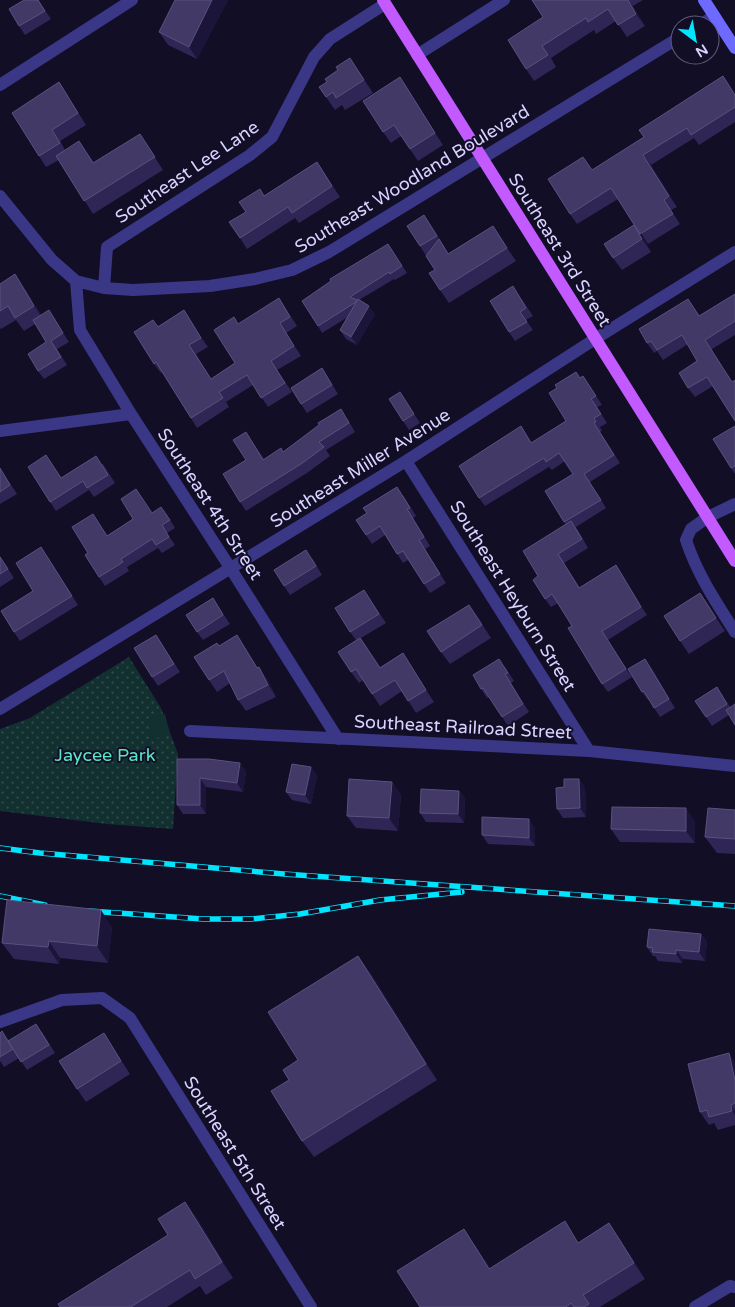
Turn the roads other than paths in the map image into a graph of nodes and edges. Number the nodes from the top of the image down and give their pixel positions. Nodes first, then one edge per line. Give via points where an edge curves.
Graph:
1 (132, 0) edge
2 (504, 0) edge
3 (704, 0) edge
4 (384, 2) edge
5 (713, 15) edge
6 (720, 25) edge
7 (670, 43) edge
8 (735, 48) edge
9 (417, 55) junction
10 (0, 85) edge
11 (482, 158) junction
12 (0, 196) edge
13 (735, 252) edge
14 (76, 281) junction
15 (104, 288) junction
16 (595, 339) junction
17 (131, 414) junction
18 (0, 431) edge
19 (406, 461) junction
20 (735, 504) edge
21 (708, 517) junction
22 (735, 561) edge
23 (231, 569) junction
24 (735, 632) edge
25 (0, 710) edge
26 (190, 731) dead end
27 (338, 739) junction
28 (590, 751) junction
29 (735, 766) edge
30 (0, 1022) edge
31 (735, 1287) edge
32 (311, 1307) edge
33 (695, 1307) edge

1 - 10 street
2 - 9 street
3 - 5 street
4 - 9 main road, Southeast 3rd Street
4 - 15 street, Southeast Lee Lane via 330,38 314,57 272,137 250,155 107,247
6 - 8 street
7 - 11 street, Southeast Woodland Boulevard
9 - 11 main road, Southeast 3rd Street
11 - 15 street, Southeast Woodland Boulevard via 329,252 292,270 210,286 133,290
11 - 16 main road, Southeast 3rd Street
12 - 14 street, Southeast Woodland Boulevard via 52,260
13 - 16 street, Southeast Miller Avenue
14 - 15 street, Southeast Woodland Boulevard
14 - 17 street, Southeast 4th Street via 80,330
16 - 19 street, Southeast Miller Avenue
16 - 21 main road, Southeast 3rd Street
17 - 18 street
17 - 23 street, Southeast 4th Street
19 - 23 street, Southeast Miller Avenue
19 - 28 street, Southeast Heyburn Street
20 - 21 street
21 - 22 main road, Southeast 3rd Street
21 - 24 street via 691,529 686,540 697,570
23 - 25 street, Southeast Miller Avenue
23 - 27 street, Southeast 4th Street
26 - 27 street, Southeast Railroad Street
27 - 28 street, Southeast Railroad Street
28 - 29 street, Southeast Railroad Street
30 - 32 street, Southeast 5th Street via 62,1000 102,998 130,1018
31 - 33 street via 730,1286

